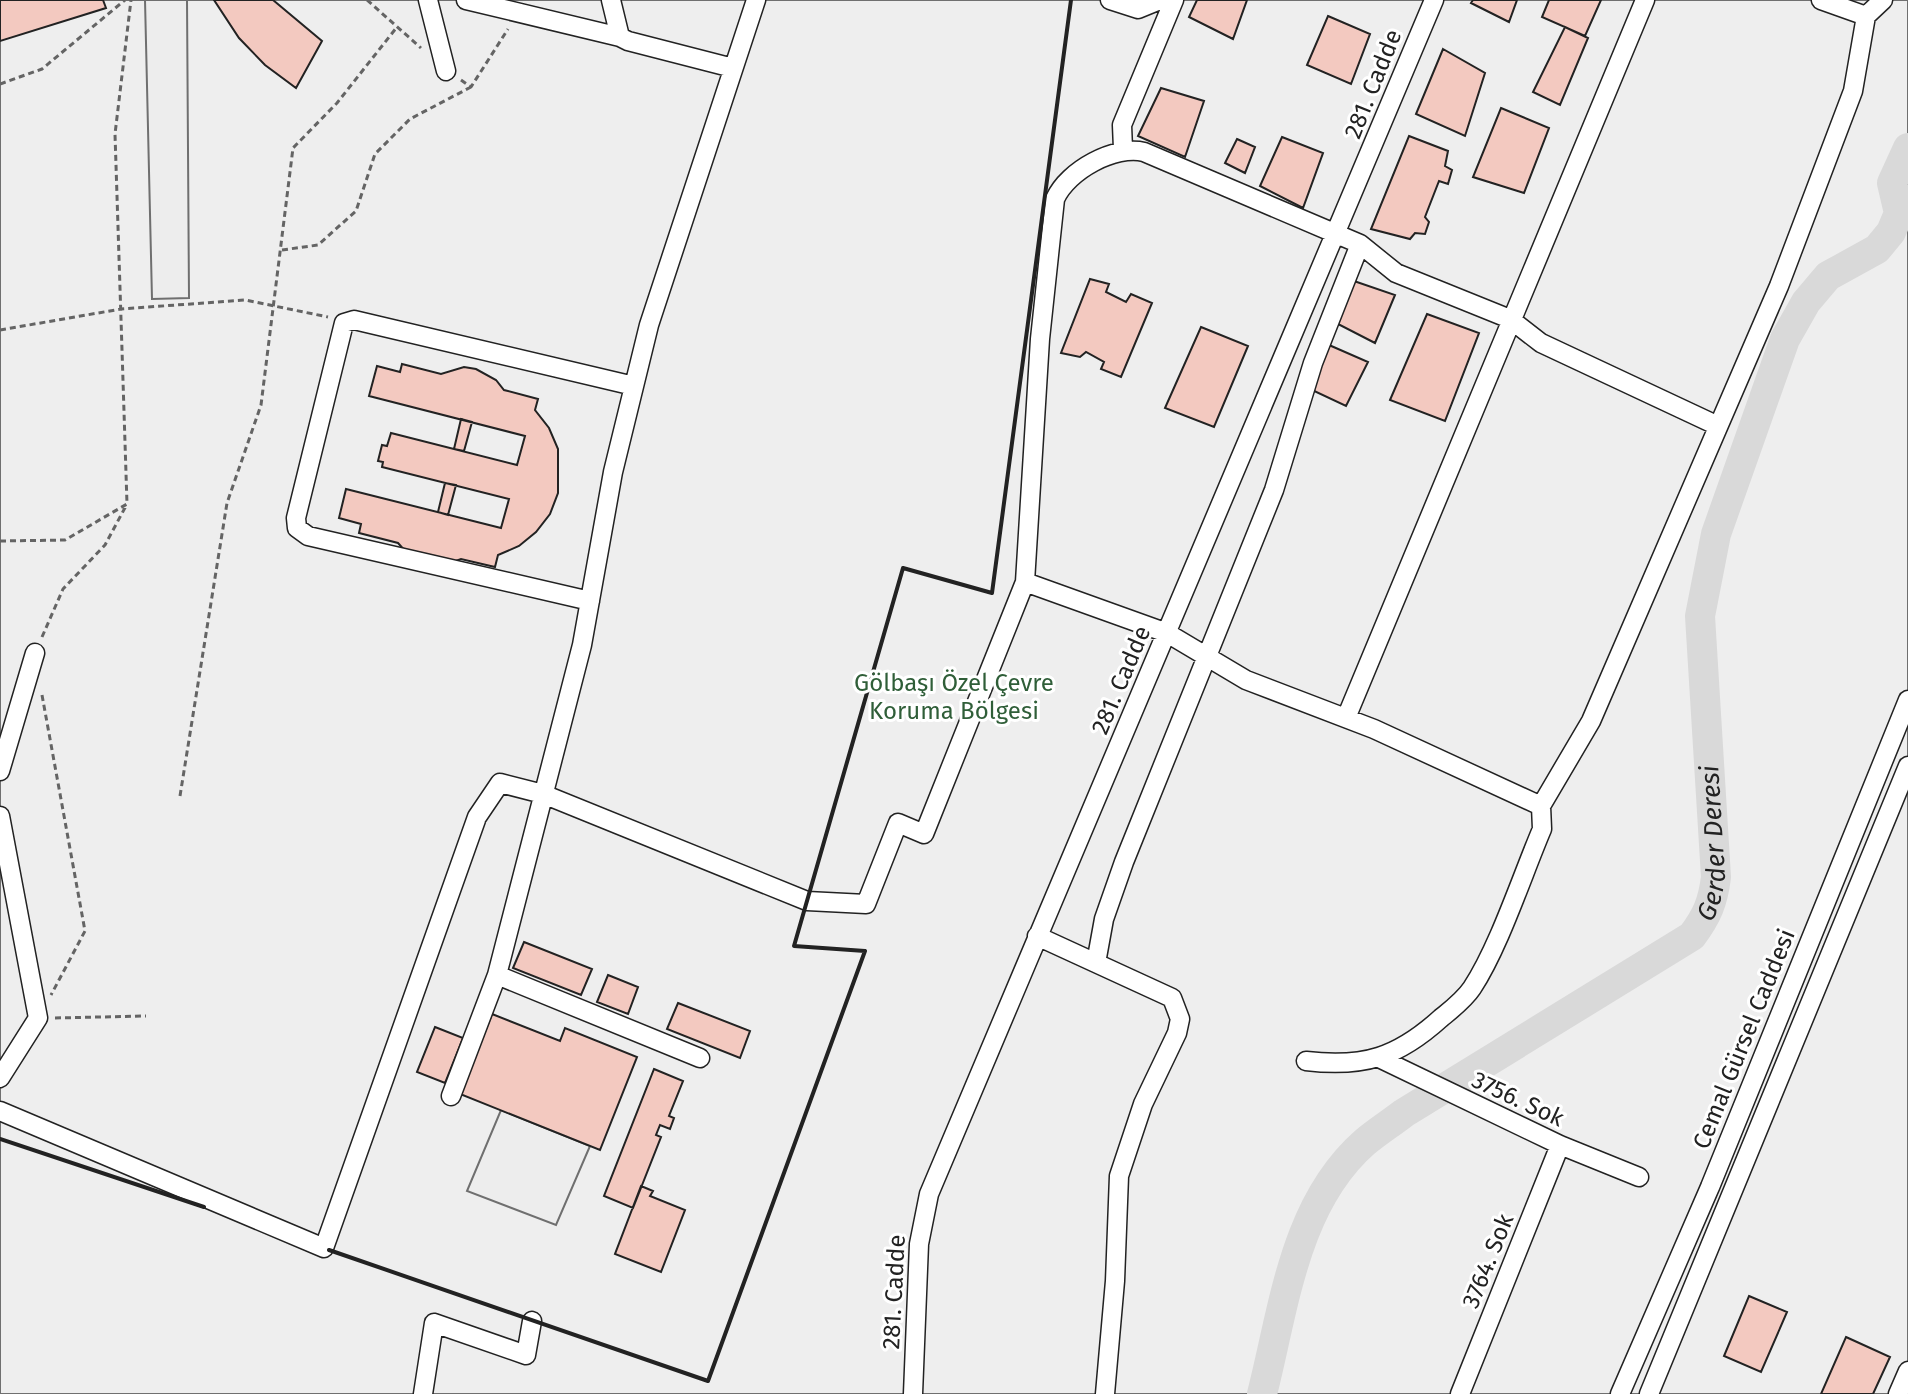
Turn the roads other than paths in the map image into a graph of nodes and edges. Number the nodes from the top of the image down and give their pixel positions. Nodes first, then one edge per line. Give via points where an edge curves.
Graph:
1 (428, 0) edge
2 (466, 0) edge
3 (611, 0) edge
4 (756, 0) edge
5 (1110, 0) edge
6 (1160, 0) edge
7 (1174, 0) edge
8 (1434, 0) edge
9 (1645, 0) edge
10 (1821, 0) edge
11 (1883, 0) edge
12 (1866, 16) junction
13 (620, 37) junction
14 (733, 68) junction
15 (446, 71) road end
16 (1123, 149) junction
17 (1338, 234) junction
18 (1360, 244) junction
19 (1510, 319) junction
20 (634, 386) junction
21 (1716, 425) junction
22 (1025, 582) junction
23 (590, 601) junction
24 (1167, 633) junction
25 (35, 653) road end
26 (1205, 656) junction
27 (1908, 700) edge
28 (1346, 718) junction
29 (1908, 766) edge
30 (0, 771) edge
31 (543, 794) junction
32 (1541, 806) junction
33 (0, 816) edge
34 (1037, 936) junction
35 (1096, 963) junction
36 (497, 975) junction
37 (700, 1058) dead end
38 (1379, 1058) junction
39 (1306, 1061) dead end
40 (0, 1078) edge
41 (451, 1096) dead end
42 (0, 1111) edge
43 (1560, 1145) junction
44 (1639, 1177) dead end
45 (532, 1321) dead end
46 (1908, 1371) edge
47 (423, 1394) edge
48 (913, 1394) edge
49 (1105, 1394) edge
50 (1460, 1394) edge
51 (1620, 1394) edge
52 (1649, 1394) edge
53 (1898, 1394) edge

1 - 15 street
2 - 13 street
3 - 13 street
4 - 14 street
5 - 6 street via 1138,9
7 - 16 street via 1122,125
8 - 17 street, 281. Cadde
9 - 19 street
10 - 12 street
11 - 12 street
12 - 21 street via 1853,91 1836,141
13 - 14 street
14 - 20 street
16 - 17 street via 1144,152
16 - 22 street via 1069,180 1055,199 1040,339
17 - 18 street
17 - 24 street, 281. Cadde
18 - 19 street via 1396,273
18 - 26 street via 1313,363 1274,490
19 - 21 street via 1541,343
19 - 28 street
20 - 23 street
20 - 23 street via 348,321 341,327 296,518 297,528 308,536
21 - 32 street via 1591,721
22 - 24 street
22 - 31 street via 924,834 898,823 866,904 807,901
23 - 31 street
24 - 26 street
24 - 34 street, 281. Cadde
25 - 30 street
26 - 28 street via 1246,680
26 - 35 street via 1124,862 1104,919
27 - 51 street, Cemal Gürsel Caddesi
28 - 32 street
29 - 52 street, Cemal Gürsel Caddesi
31 - 36 street
31 - 42 street via 500,783 477,817 324,1248
32 - 38 street via 1542,829 1471,990 1422,1036
33 - 40 street via 38,1018
34 - 35 street
34 - 48 street, 281. Cadde via 929,1194 919,1244
35 - 49 street via 1172,998 1180,1019 1132,1131 1119,1176
36 - 37 street
36 - 41 street
38 - 39 street via 1340,1065
38 - 43 street, 3756. Sok
43 - 44 street, 3756. Sok
43 - 50 street, 3764. Sok
45 - 47 street via 526,1355 434,1323
46 - 53 street

